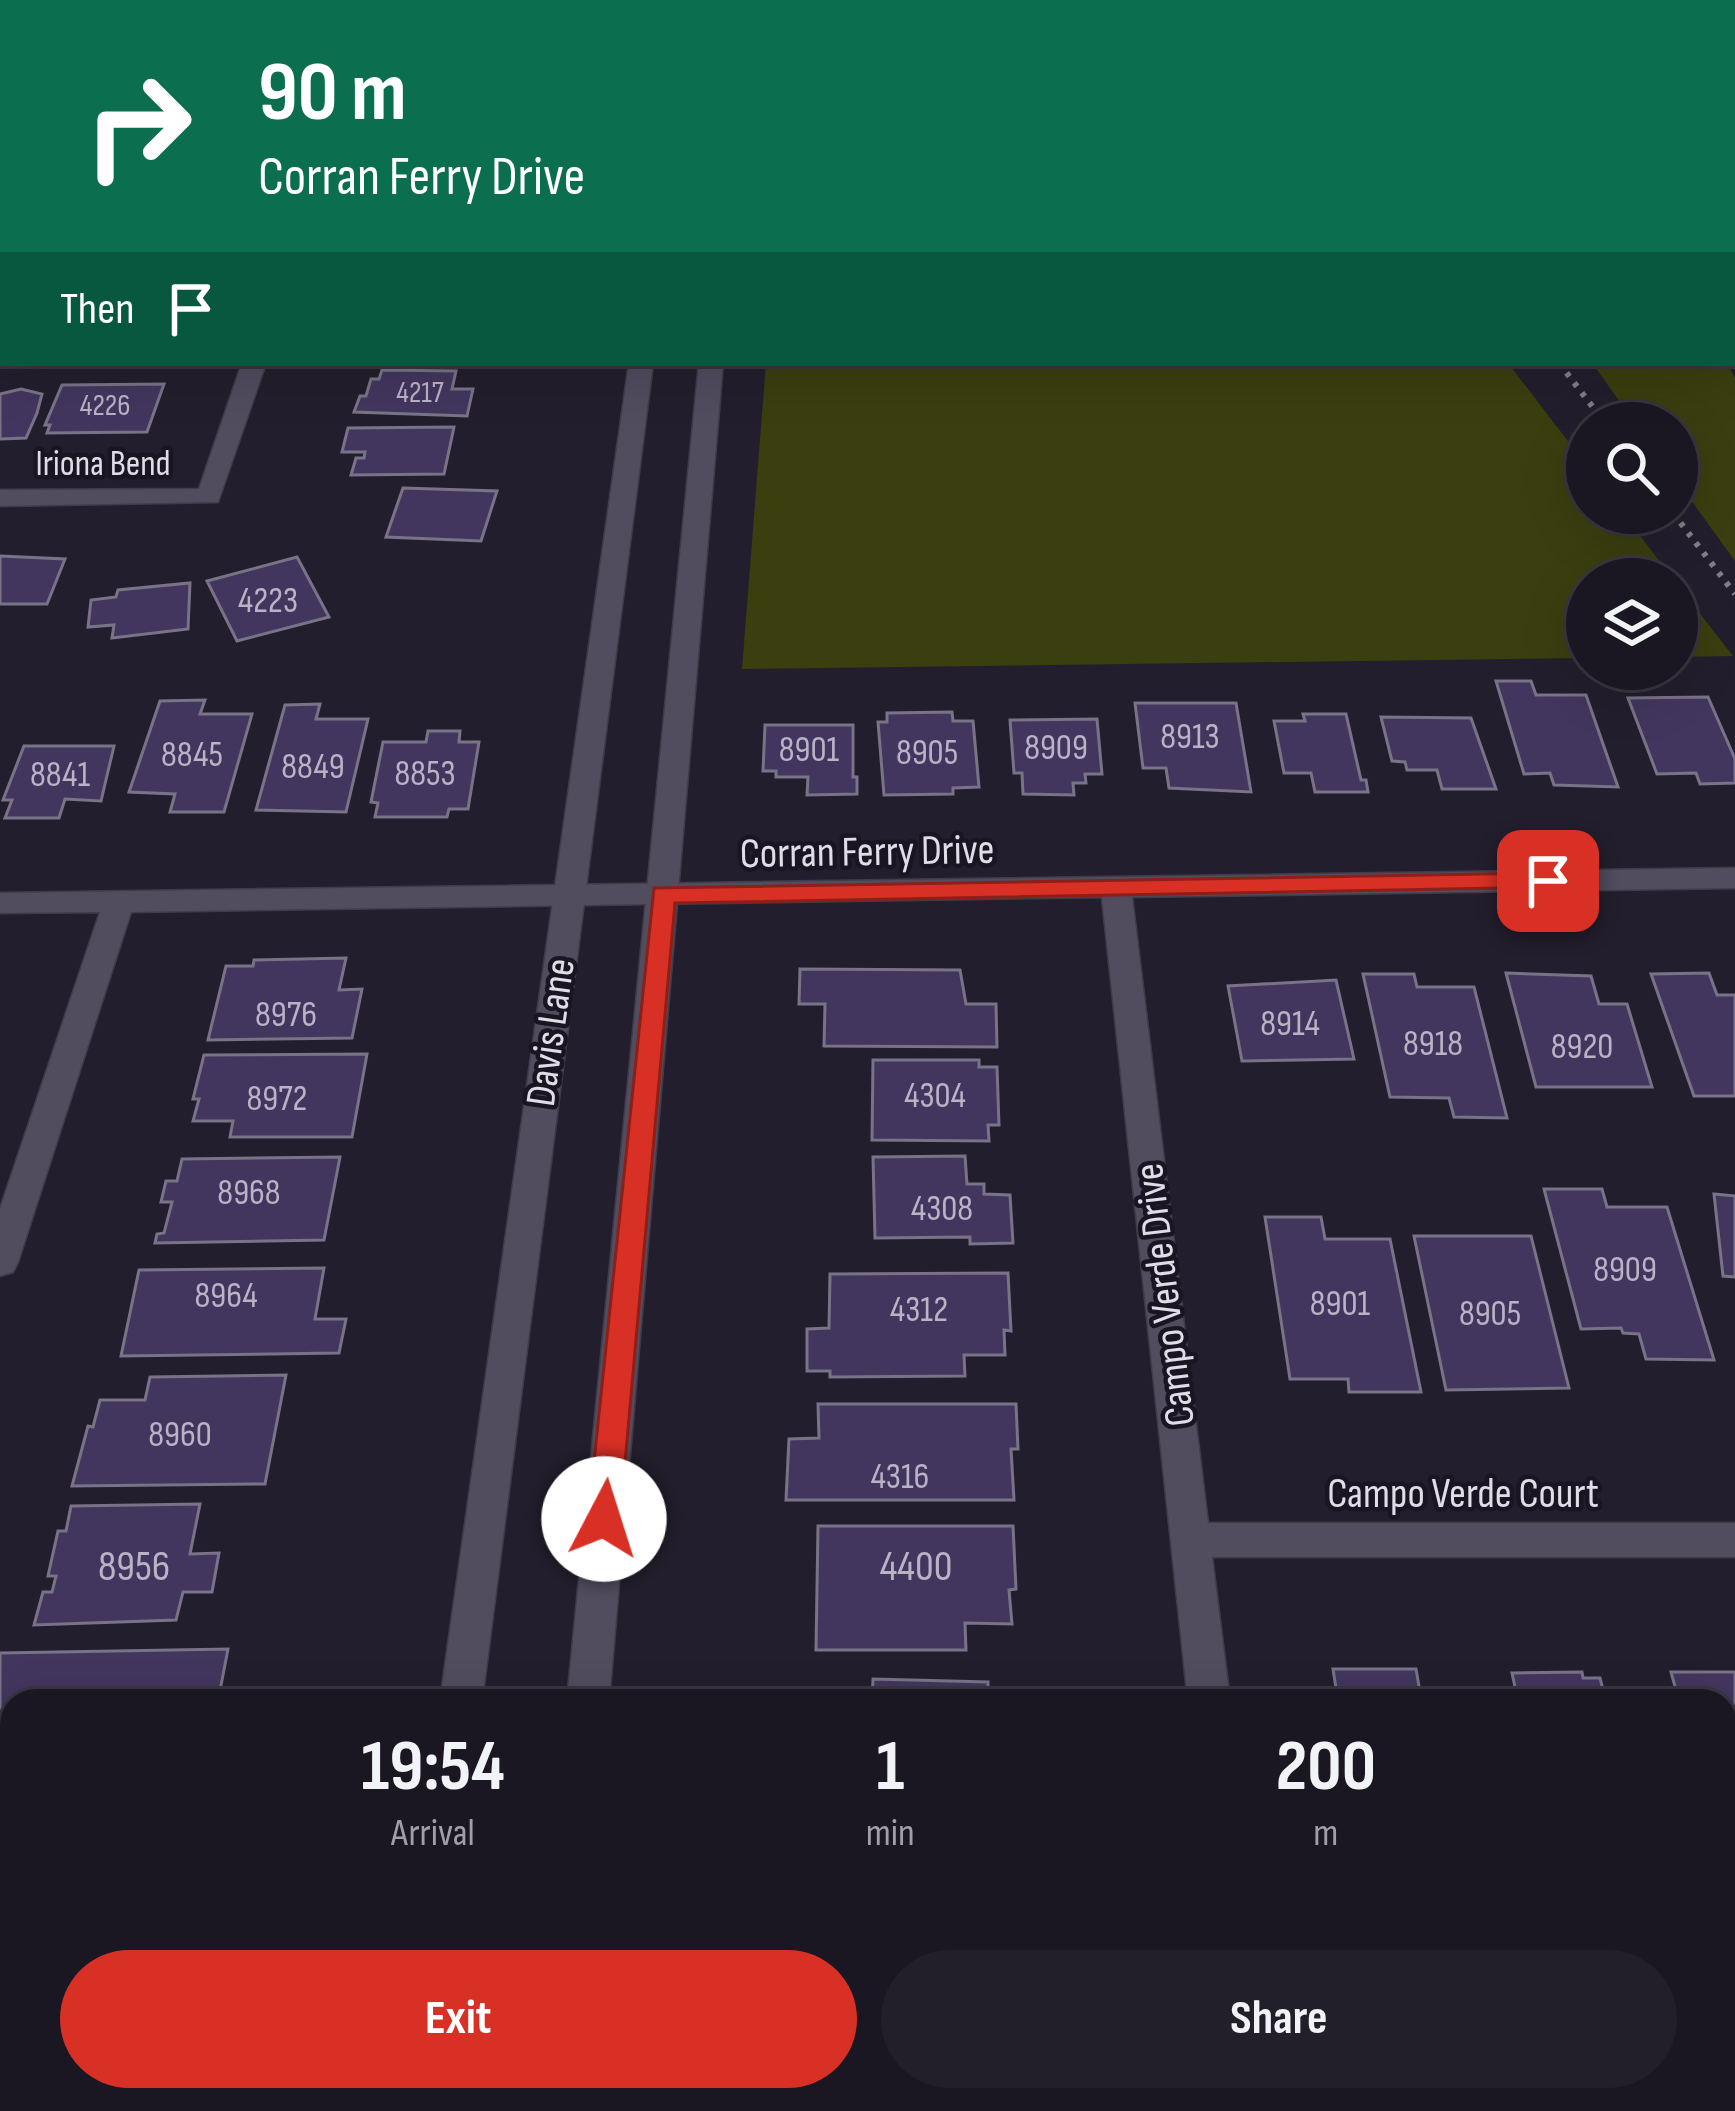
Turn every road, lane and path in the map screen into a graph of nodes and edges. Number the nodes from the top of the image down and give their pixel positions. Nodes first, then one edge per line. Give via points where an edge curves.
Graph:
1 (253, 366) edge
2 (640, 366) edge
3 (711, 366) edge
4 (1561, 366) edge
5 (1589, 402) edge
6 (0, 498) edge
7 (1689, 534) edge
8 (1735, 594) edge
9 (1735, 878) edge
10 (1116, 889) junction
11 (663, 894) junction
12 (568, 896) junction
13 (0, 903) edge
14 (118, 903) junction
15 (0, 1262) edge
16 (1191, 1540) junction
17 (1735, 1540) edge
18 (463, 1689) edge
19 (589, 1689) edge
20 (1207, 1689) edge

1 - 6 street, Iriona Bend via 209,497
2 - 12 street, Davis Lane
3 - 11 street
4 - 5 path
7 - 8 path
9 - 10 street, Corran Ferry Drive
10 - 11 street, Corran Ferry Drive
10 - 16 street, Campo Verde Drive
11 - 12 street, Corran Ferry Drive
11 - 19 street
12 - 14 street, Corran Ferry Drive
12 - 18 street, Davis Lane
13 - 14 street, Corran Ferry Drive
14 - 15 street
16 - 17 street, Campo Verde Court
16 - 20 street, Campo Verde Drive

